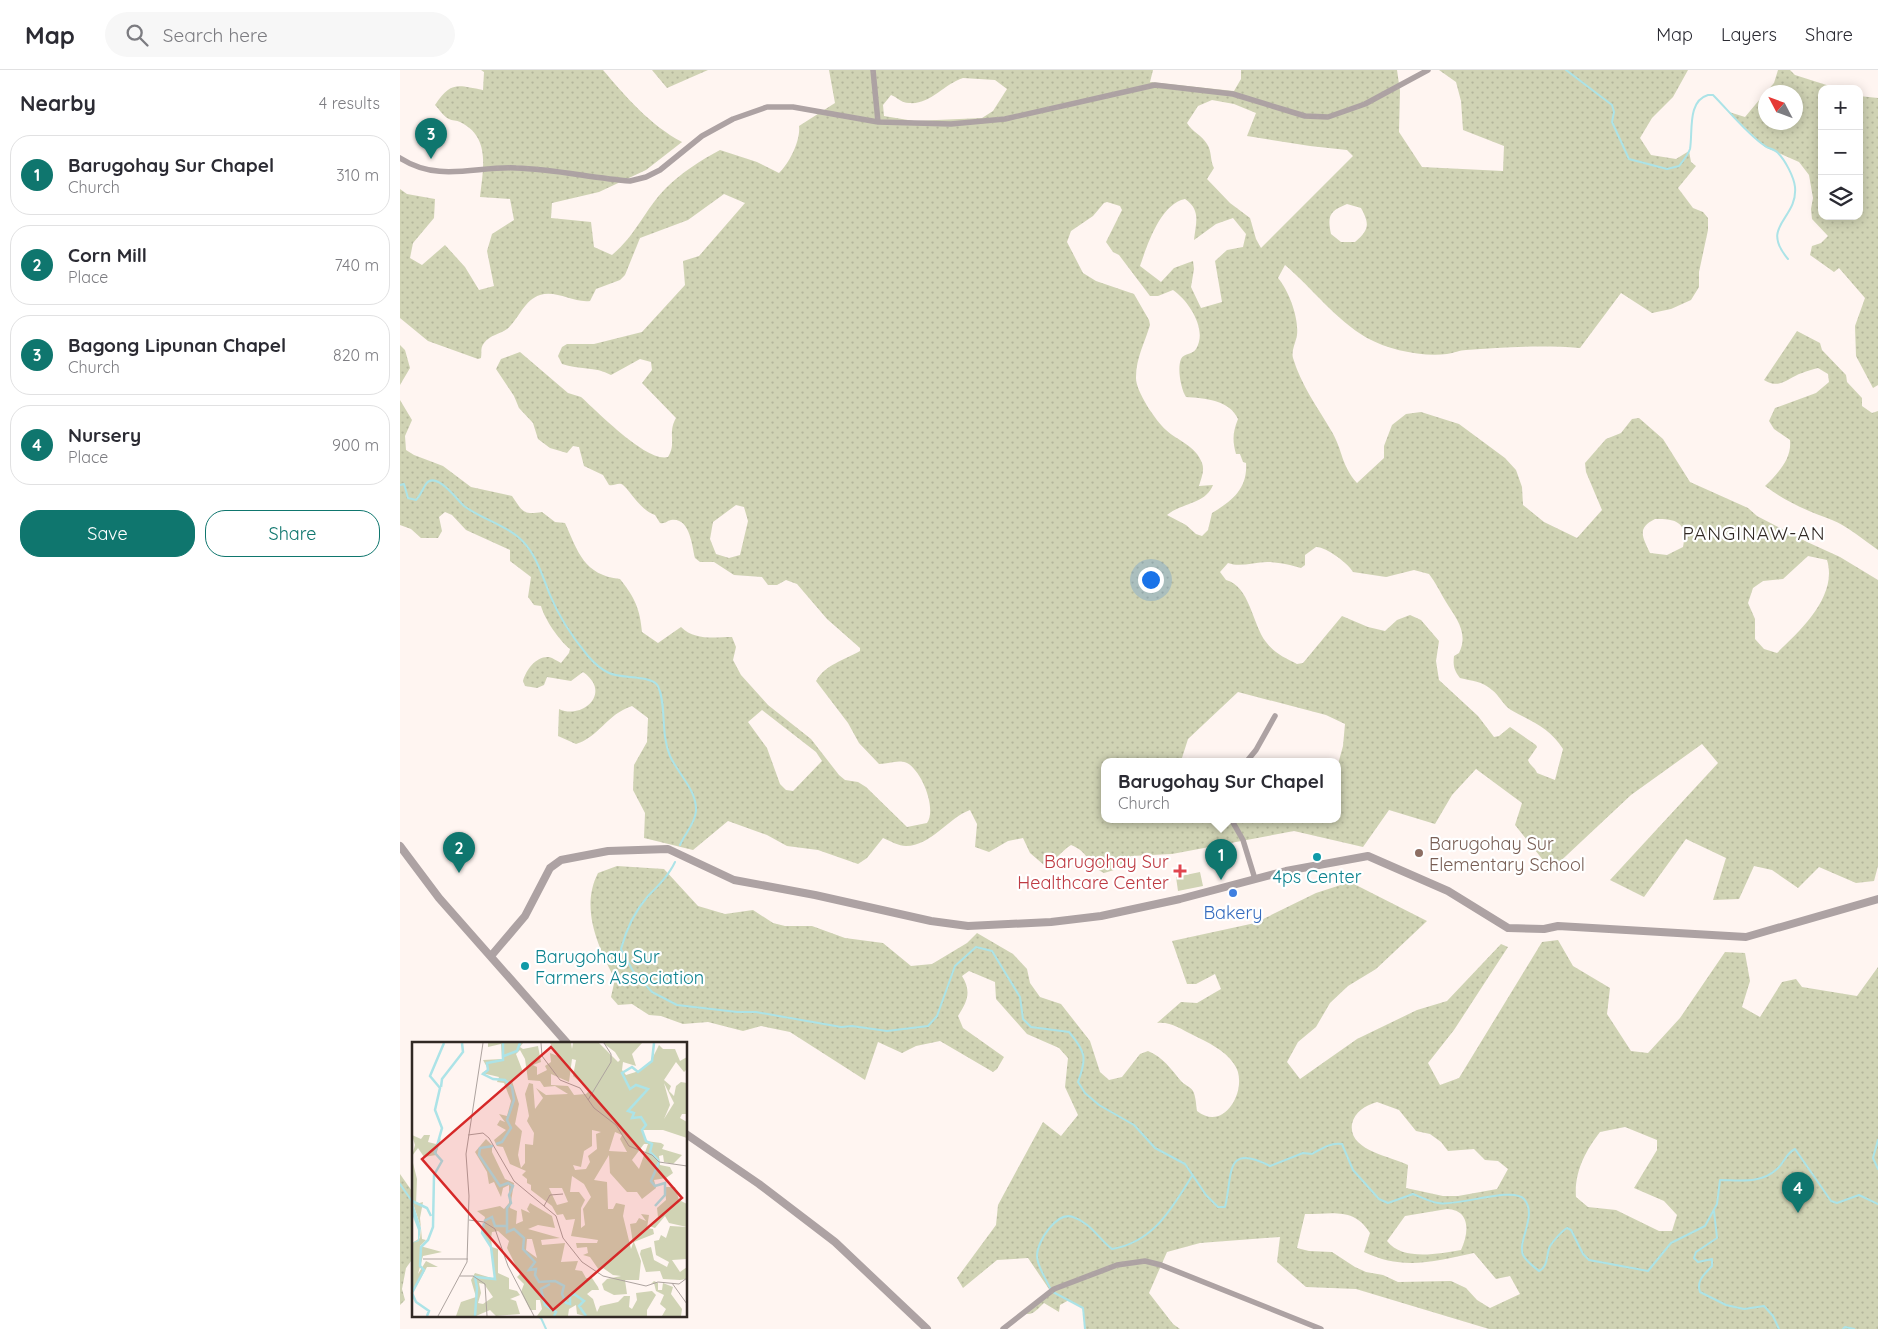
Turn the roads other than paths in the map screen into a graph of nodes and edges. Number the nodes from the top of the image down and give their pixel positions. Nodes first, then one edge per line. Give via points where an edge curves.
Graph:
1 (873, 70) edge
2 (1428, 70) edge
3 (878, 122) junction
4 (400, 158) edge
5 (1275, 716) dead end
6 (1249, 758) edge
7 (1232, 823) edge
8 (400, 846) edge
9 (1255, 879) junction
10 (1878, 899) edge
11 (491, 956) junction
12 (566, 1042) edge
13 (688, 1135) edge
14 (927, 1329) edge
15 (1003, 1329) edge
16 (1322, 1329) edge

1 - 3 street
2 - 3 street via 1365,104 1328,117 1305,116 1233,94 1155,85 978,123 922,125
3 - 4 street via 793,107 767,107 733,119 702,136 660,170 630,181 516,168 450,173 410,165
5 - 6 street
7 - 9 street via 1243,840
8 - 11 street via 438,898
9 - 10 street via 1286,870 1368,856 1448,891 1508,928 1558,926 1721,937 1746,937
9 - 11 street via 1101,916 968,926 734,880 668,850 608,851 561,860 550,868 525,916
11 - 12 street
13 - 14 street via 835,1242
15 - 16 street via 1054,1289 1117,1265 1145,1261

